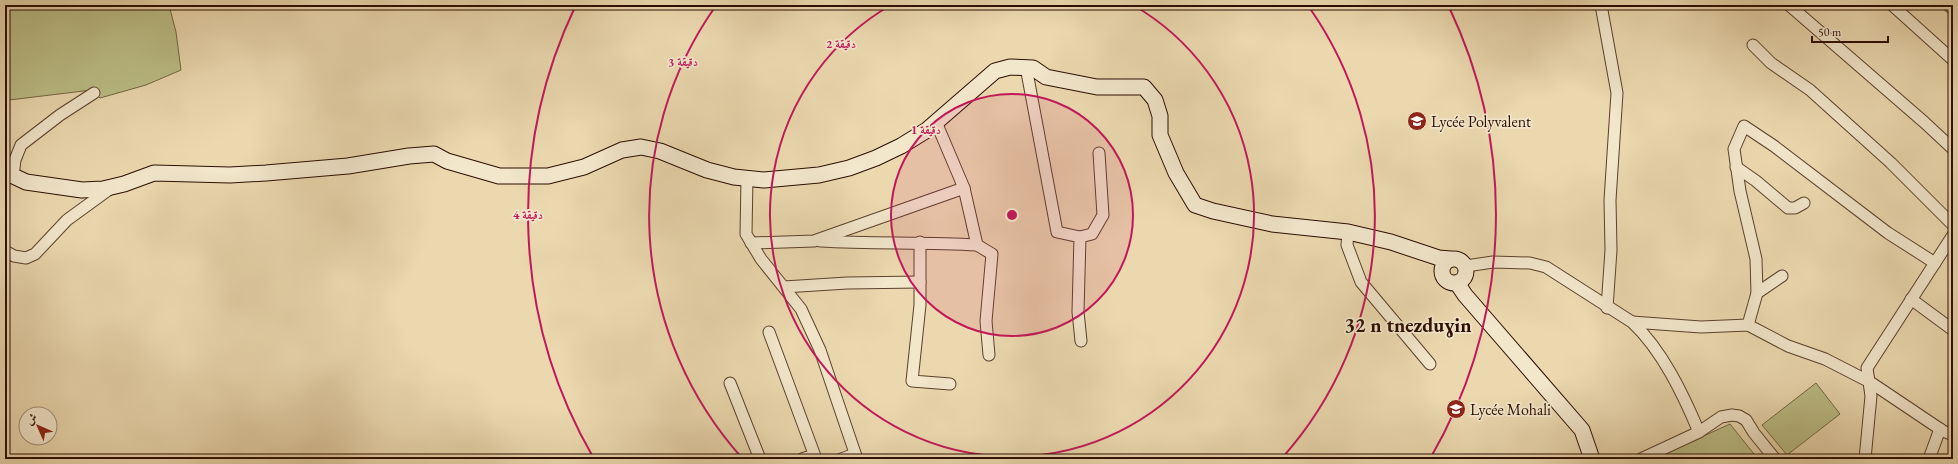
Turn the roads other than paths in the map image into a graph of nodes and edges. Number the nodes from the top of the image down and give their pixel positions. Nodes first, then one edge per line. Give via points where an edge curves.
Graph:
1 (1601, 5) edge
2 (1789, 5) edge
3 (1892, 5) edge
4 (1948, 5) edge
5 (1953, 9) edge
6 (1753, 46) dead end
7 (1953, 60) edge
8 (1026, 67) junction
9 (94, 93) dead end
10 (936, 122) junction
11 (1953, 149) edge
12 (1099, 153) dead end
13 (1736, 167) junction
14 (9, 174) edge
15 (747, 178) junction
16 (114, 186) junction
17 (964, 188) junction
18 (1804, 203) dead end
19 (1953, 225) edge
20 (1348, 232) junction
21 (1953, 234) edge
22 (1080, 237) junction
23 (814, 241) junction
24 (920, 242) junction
25 (751, 243) junction
26 (977, 245) junction
27 (5, 251) edge
28 (1934, 263) junction
29 (1446, 265) junction
30 (1466, 266) junction
31 (1782, 276) dead end
32 (920, 282) junction
33 (1457, 283) junction
34 (784, 287) junction
35 (1757, 293) junction
36 (1911, 299) junction
37 (1608, 308) junction
38 (1632, 322) junction
39 (1748, 325) junction
40 (1953, 330) edge
41 (769, 332) dead end
42 (1081, 341) dead end
43 (989, 355) dead end
44 (1430, 364) dead end
45 (1870, 382) junction
46 (730, 383) dead end
47 (950, 384) dead end
48 (1940, 429) junction
49 (1698, 432) junction
50 (1953, 435) edge
51 (856, 456) edge
52 (760, 459) edge
53 (802, 459) edge
54 (809, 459) edge
55 (816, 459) edge
56 (840, 459) edge
57 (1592, 459) edge
58 (1641, 459) edge
59 (1775, 459) edge
60 (1865, 459) edge
61 (1929, 459) edge

1 - 37 street via 1617,93 1610,200
2 - 11 street
3 - 7 street
4 - 5 street
6 - 19 street via 1771,63 1810,90 1891,163
8 - 10 street via 1010,67 995,71
8 - 20 street via 1033,68 1046,78 1096,87 1144,87 1155,100 1160,116 1160,135 1176,173 1195,205 1272,224
8 - 22 street via 1058,232
9 - 14 street via 21,145
10 - 15 street via 901,146 849,168 819,175 764,180
10 - 17 street
12 - 22 street via 1103,216 1092,234
13 - 18 street via 1788,208 1795,208
13 - 28 street via 1734,149 1744,126 1888,233
13 - 35 street via 1756,259
14 - 16 street via 26,182 82,190
15 - 16 street via 707,170 641,147 622,150 584,167 548,176 499,176 447,161 434,154 348,166 266,173 154,173
15 - 25 street via 746,234
16 - 27 street via 67,220 35,254 26,258
17 - 23 street
17 - 26 street
20 - 29 street via 1391,242 1433,257
20 - 44 street via 1347,245 1361,282
21 - 28 street
22 - 42 street via 1078,312
23 - 24 street via 864,244
23 - 25 street
24 - 26 street
24 - 32 street
25 - 34 street via 761,260
26 - 43 street via 992,254 986,321
28 - 36 street
29 - 30 street via 1459,260
29 - 33 street via 1445,278 1448,282
30 - 33 street via 1466,274
30 - 37 street via 1493,262 1538,265 1553,271
31 - 35 street
32 - 34 street
32 - 47 street via 912,380
33 - 57 street via 1582,430
34 - 51 street via 801,309 820,350
35 - 39 street
36 - 40 street
36 - 45 street via 1867,368
37 - 38 street
38 - 39 street via 1701,327
38 - 49 street via 1653,347 1683,396
39 - 45 street via 1788,346 1825,359
41 - 55 street
45 - 48 street
45 - 60 street
46 - 52 street
48 - 50 street
48 - 61 street
49 - 58 street
49 - 59 street via 1721,417 1739,416 1746,420
51 - 56 street
53 - 54 street

